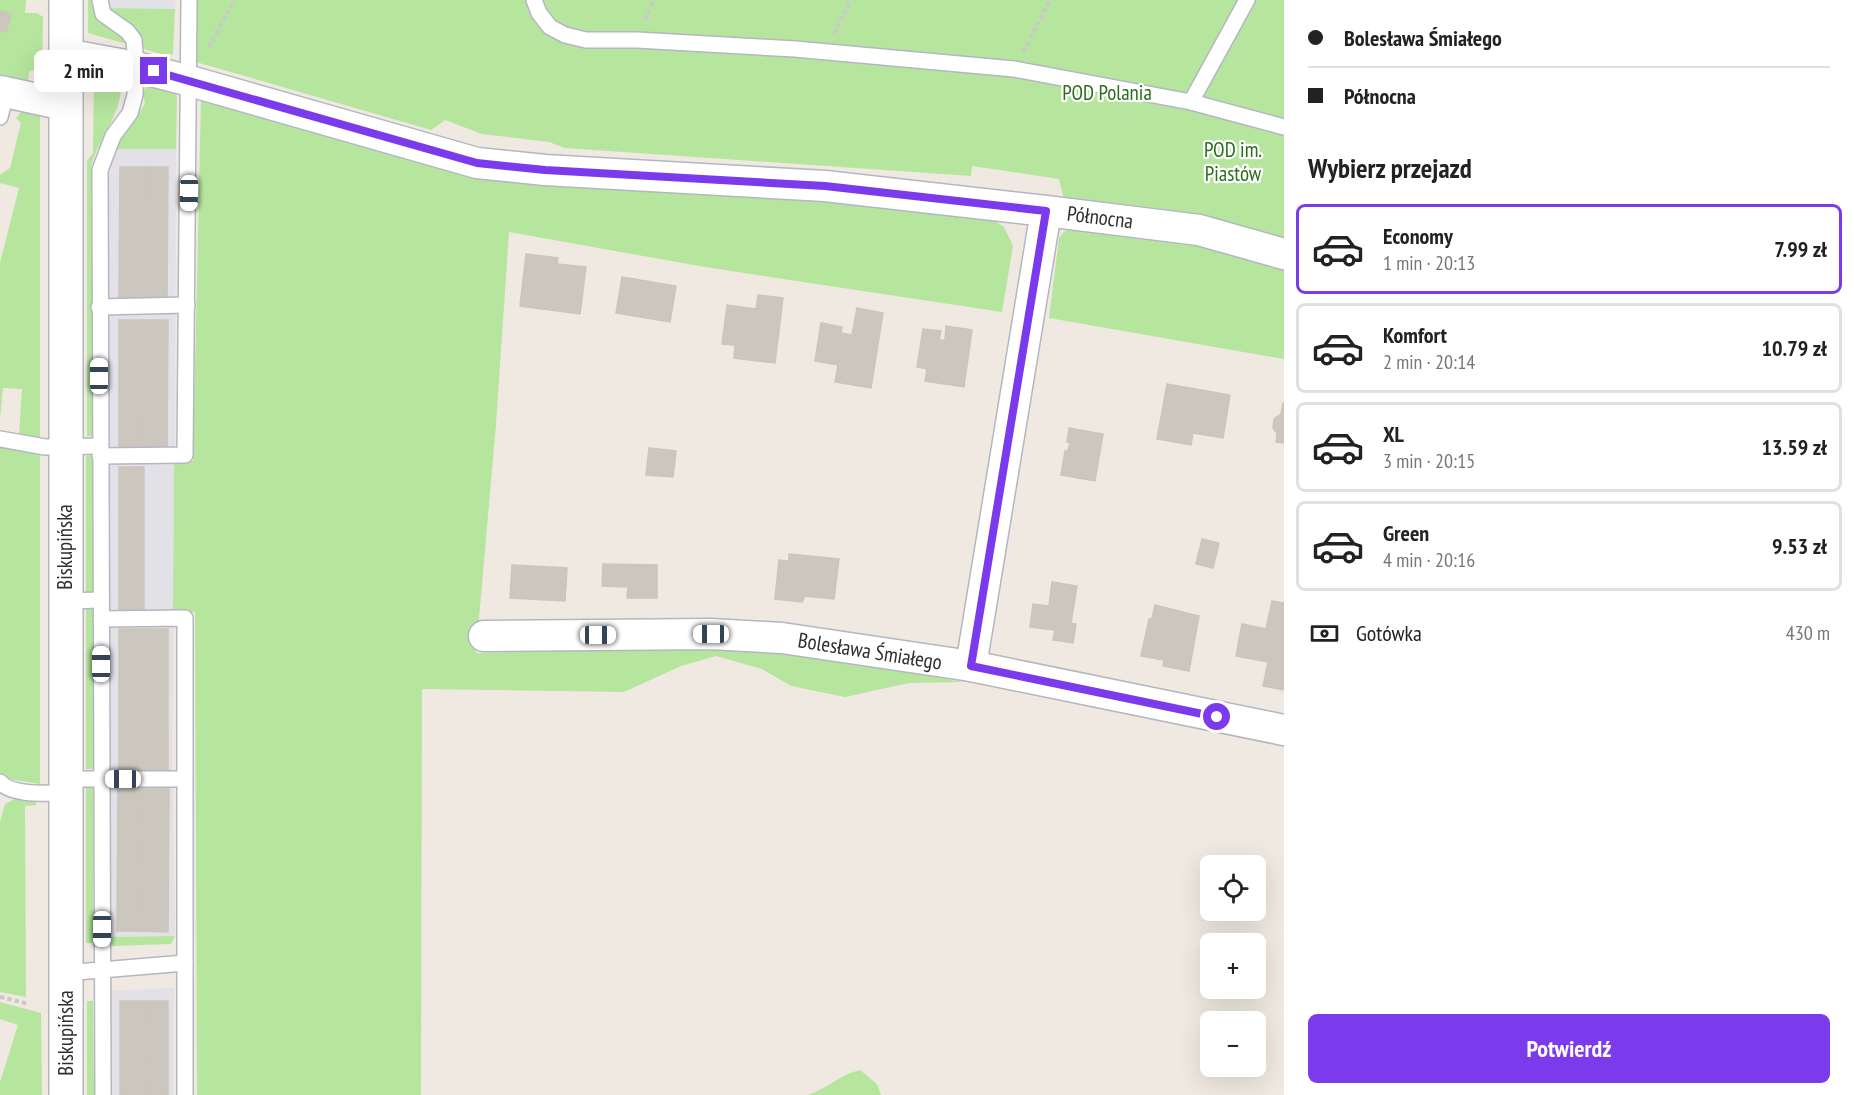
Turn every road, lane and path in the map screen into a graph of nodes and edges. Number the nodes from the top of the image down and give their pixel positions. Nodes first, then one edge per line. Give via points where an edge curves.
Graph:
1 (66, 0) edge
2 (100, 0) edge
3 (189, 0) edge
4 (234, 0) edge
5 (534, 0) edge
6 (851, 0) edge
7 (1050, 0) edge
8 (1246, 0) edge
9 (826, 51) junction
10 (65, 54) junction
11 (136, 67) junction
12 (1014, 69) junction
13 (190, 71) junction
14 (2, 100) edge
15 (1191, 102) junction
16 (65, 105) junction
17 (1284, 127) edge
18 (1046, 211) junction
19 (1284, 254) edge
20 (187, 305) junction
21 (99, 307) junction
22 (0, 439) edge
23 (65, 447) junction
24 (100, 451) junction
25 (101, 600) junction
26 (64, 601) junction
27 (101, 619) junction
28 (484, 636) dead end
29 (971, 666) junction
30 (1284, 730) edge
31 (102, 779) junction
32 (184, 779) junction
33 (0, 782) edge
34 (65, 786) junction
35 (185, 963) junction
36 (101, 972) junction
37 (65, 974) junction
38 (0, 997) edge
39 (29, 1004) dead end
40 (66, 1095) edge
41 (103, 1095) edge
42 (185, 1095) edge

1 - 10 street, Biskupińska
2 - 11 lane via 102,14 134,40
3 - 13 lane
4 - 13 path via 213,44
5 - 9 lane via 550,27 586,40
6 - 9 path
7 - 12 path
8 - 15 lane
9 - 12 lane
10 - 11 street, Północna
10 - 16 street, Biskupińska
11 - 13 street, Północna
11 - 21 lane via 130,113 113,136 100,170
12 - 15 lane
13 - 18 street, Północna via 477,163 825,186
13 - 20 lane
14 - 16 street
15 - 17 lane
16 - 23 street, Biskupińska
18 - 19 street, Północna via 1199,230
18 - 29 street
20 - 21 lane
20 - 24 lane via 185,455
21 - 24 lane
22 - 23 lane
23 - 24 lane
23 - 26 street, Biskupińska
24 - 25 lane
25 - 26 lane
25 - 27 lane
26 - 34 street, Biskupińska
27 - 31 lane
27 - 32 lane via 185,618
28 - 29 street, Bolesława Śmiałego via 711,634 782,638
29 - 30 street, Bolesława Śmiałego
31 - 32 lane
31 - 34 lane
31 - 36 lane
32 - 35 lane
33 - 34 lane via 4,787 29,791
34 - 37 street, Biskupińska
35 - 36 lane
35 - 42 lane
36 - 37 lane
36 - 41 lane
37 - 40 street, Biskupińska
38 - 39 path

